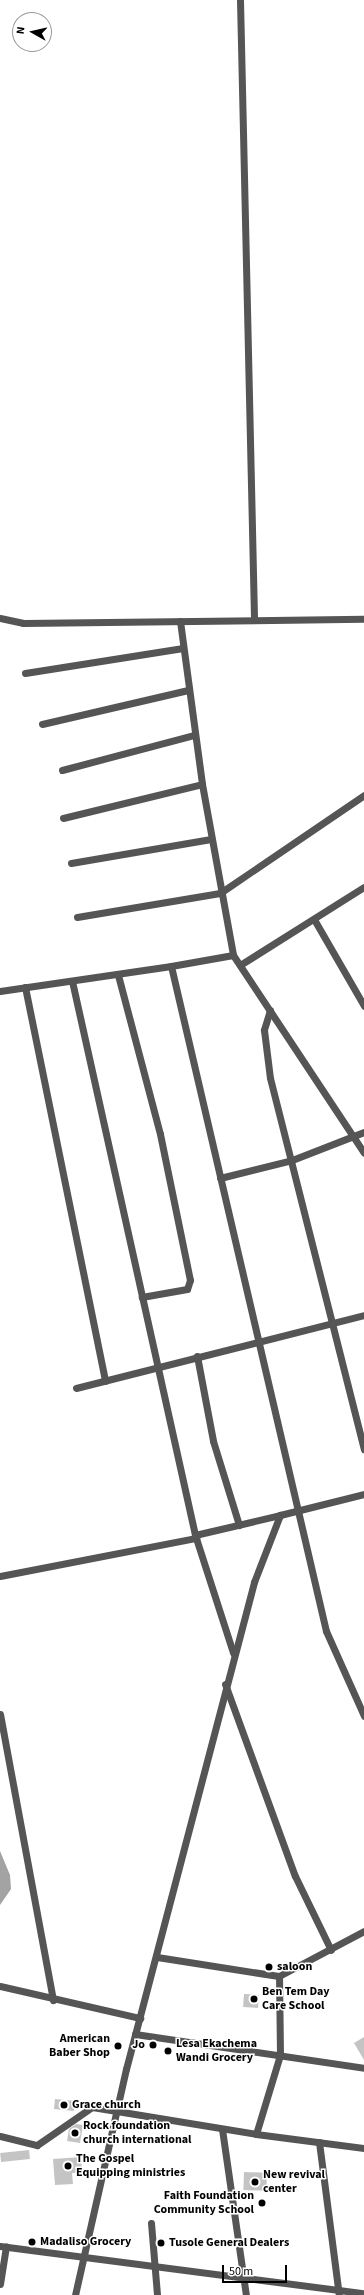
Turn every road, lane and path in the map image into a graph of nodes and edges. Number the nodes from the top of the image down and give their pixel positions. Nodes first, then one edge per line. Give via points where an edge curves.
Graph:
1 (240, 0) edge
2 (0, 618) edge
3 (254, 619) junction
4 (364, 619) edge
5 (180, 621) junction
6 (183, 648) junction
7 (25, 673) dead end
8 (188, 690) junction
9 (42, 724) dead end
10 (194, 735) junction
11 (62, 770) dead end
12 (202, 784) junction
13 (364, 795) edge
14 (63, 818) dead end
15 (211, 839) junction
16 (71, 864) dead end
17 (364, 887) edge
18 (220, 894) junction
19 (77, 917) dead end
20 (315, 921) junction
21 (233, 955) junction
22 (240, 965) junction
23 (171, 966) junction
24 (118, 975) junction
25 (72, 980) junction
26 (25, 988) junction
27 (0, 991) edge
28 (364, 1006) edge
29 (270, 1010) junction
30 (364, 1132) edge
31 (354, 1138) junction
32 (364, 1153) edge
33 (292, 1160) junction
34 (220, 1178) junction
35 (142, 1297) junction
36 (364, 1315) edge
37 (334, 1325) junction
38 (257, 1343) junction
39 (197, 1356) junction
40 (158, 1365) junction
41 (106, 1381) junction
42 (76, 1388) dead end
43 (364, 1449) edge
44 (364, 1494) edge
45 (297, 1510) junction
46 (280, 1516) junction
47 (239, 1525) junction
48 (195, 1536) junction
49 (0, 1576) edge
50 (233, 1654) junction
51 (225, 1684) junction
52 (0, 1714) edge
53 (364, 1716) edge
54 (364, 1932) edge
55 (331, 1950) junction
56 (157, 1957) junction
57 (279, 1976) junction
58 (0, 1986) edge
59 (53, 2000) junction
60 (140, 2018) junction
61 (135, 2034) junction
62 (280, 2055) junction
63 (364, 2068) edge
64 (116, 2110) junction
65 (222, 2129) junction
66 (256, 2134) junction
67 (0, 2136) edge
68 (319, 2142) junction
69 (364, 2148) edge
70 (151, 2223) dead end
71 (3, 2246) edge
72 (84, 2258) junction
73 (153, 2266) junction
74 (243, 2278) junction
75 (0, 2284) edge
76 (338, 2292) edge
77 (364, 2293) edge
78 (75, 2295) edge
79 (157, 2295) edge
80 (246, 2295) edge

1 - 3 street
2 - 5 street via 23,623
3 - 4 street
3 - 5 street
5 - 6 street
6 - 7 street
6 - 8 street
8 - 9 street
8 - 10 street
10 - 11 street
10 - 12 street
12 - 14 street
12 - 15 street
13 - 18 street
15 - 16 street
15 - 18 street
17 - 20 street
18 - 19 street
18 - 21 street
20 - 22 street
20 - 28 street
21 - 22 street
21 - 23 street
22 - 29 street
23 - 24 street
23 - 34 street
24 - 25 street
24 - 35 street via 160,1134 190,1280 187,1289
25 - 26 street
25 - 35 street
26 - 27 street
26 - 41 street
29 - 31 street
29 - 33 street via 264,1030 265,1047
30 - 31 street
31 - 32 street
31 - 33 street
33 - 34 street
33 - 37 street
34 - 38 street
35 - 40 street
36 - 37 street
37 - 38 street
37 - 43 street
38 - 39 street
38 - 45 street
39 - 40 street
39 - 47 street via 213,1441
40 - 41 street
40 - 48 street
41 - 42 street
44 - 45 street
45 - 46 street
45 - 53 street via 330,1645
46 - 47 street
46 - 50 street via 254,1582
47 - 48 street
48 - 49 street
48 - 50 street
50 - 51 street
51 - 55 street via 295,1876
51 - 56 street via 207,1770
52 - 59 street
54 - 55 street
55 - 57 street
56 - 57 street
56 - 60 street
57 - 62 street
58 - 59 street
59 - 60 street
60 - 61 street
61 - 62 street
61 - 64 street
62 - 63 street
62 - 66 street
64 - 65 street
64 - 67 street via 88,2108 37,2145
64 - 72 street
65 - 66 street
65 - 74 street
66 - 68 street
68 - 69 street
68 - 76 street
70 - 73 street
71 - 72 street
71 - 75 street
72 - 73 street
72 - 78 street
73 - 74 street
73 - 79 street
74 - 76 street
74 - 80 street
76 - 77 street

